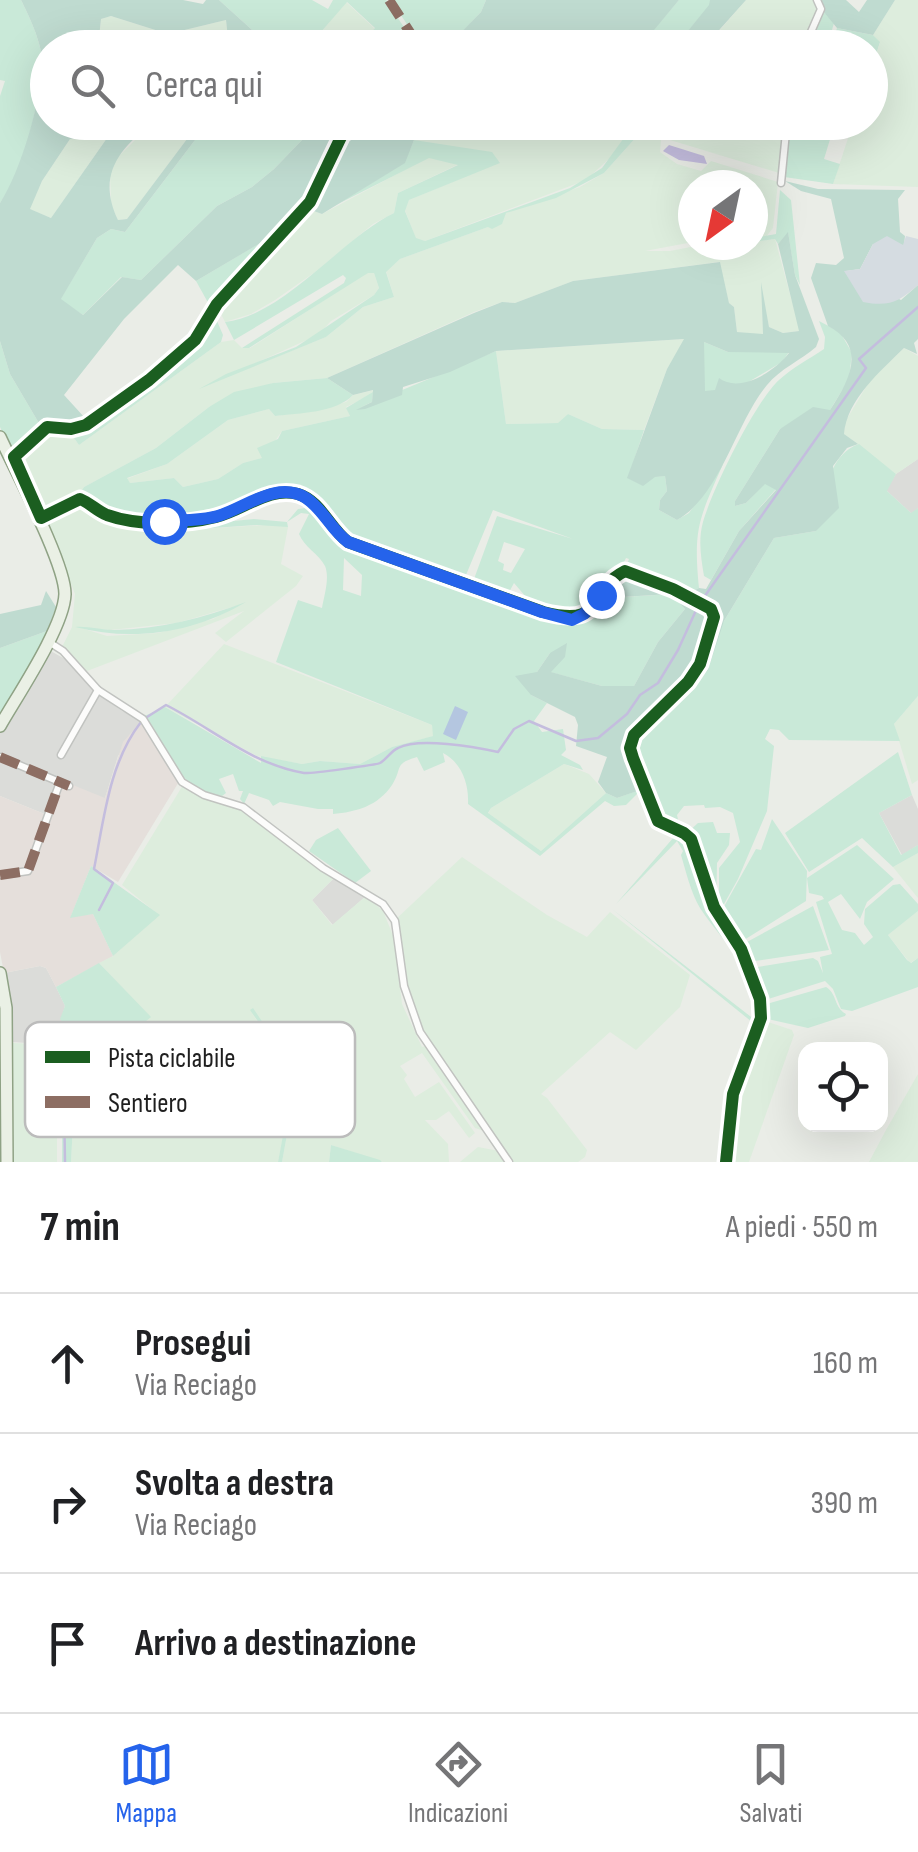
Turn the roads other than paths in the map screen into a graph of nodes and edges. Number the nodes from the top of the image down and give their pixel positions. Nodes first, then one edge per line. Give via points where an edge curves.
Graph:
1 (817, 0) edge
2 (812, 30) edge
3 (785, 140) edge
4 (781, 183) dead end
5 (0, 437) edge
6 (39, 518) junction
7 (711, 609) dead end
8 (48, 642) junction
9 (98, 690) junction
10 (0, 726) edge
11 (60, 756) dead end
12 (0, 757) edge
13 (684, 833) dead end
14 (0, 875) edge
15 (0, 972) edge
16 (7, 1162) edge
17 (510, 1162) edge
18 (726, 1162) edge

1 - 2 street via 822,9
3 - 4 street
5 - 6 main road
6 - 7 street via 80,499 124,519 213,518 284,492 308,499 348,542 542,612 572,620 625,571
6 - 8 main road via 65,596
8 - 9 street
8 - 10 main road
9 - 11 street
9 - 17 street via 149,725 182,782 242,807 383,904 397,928 408,1005 420,1032
12 - 14 street via 65,784 28,871
13 - 18 street via 760,998 760,1018 733,1094
15 - 16 main road

